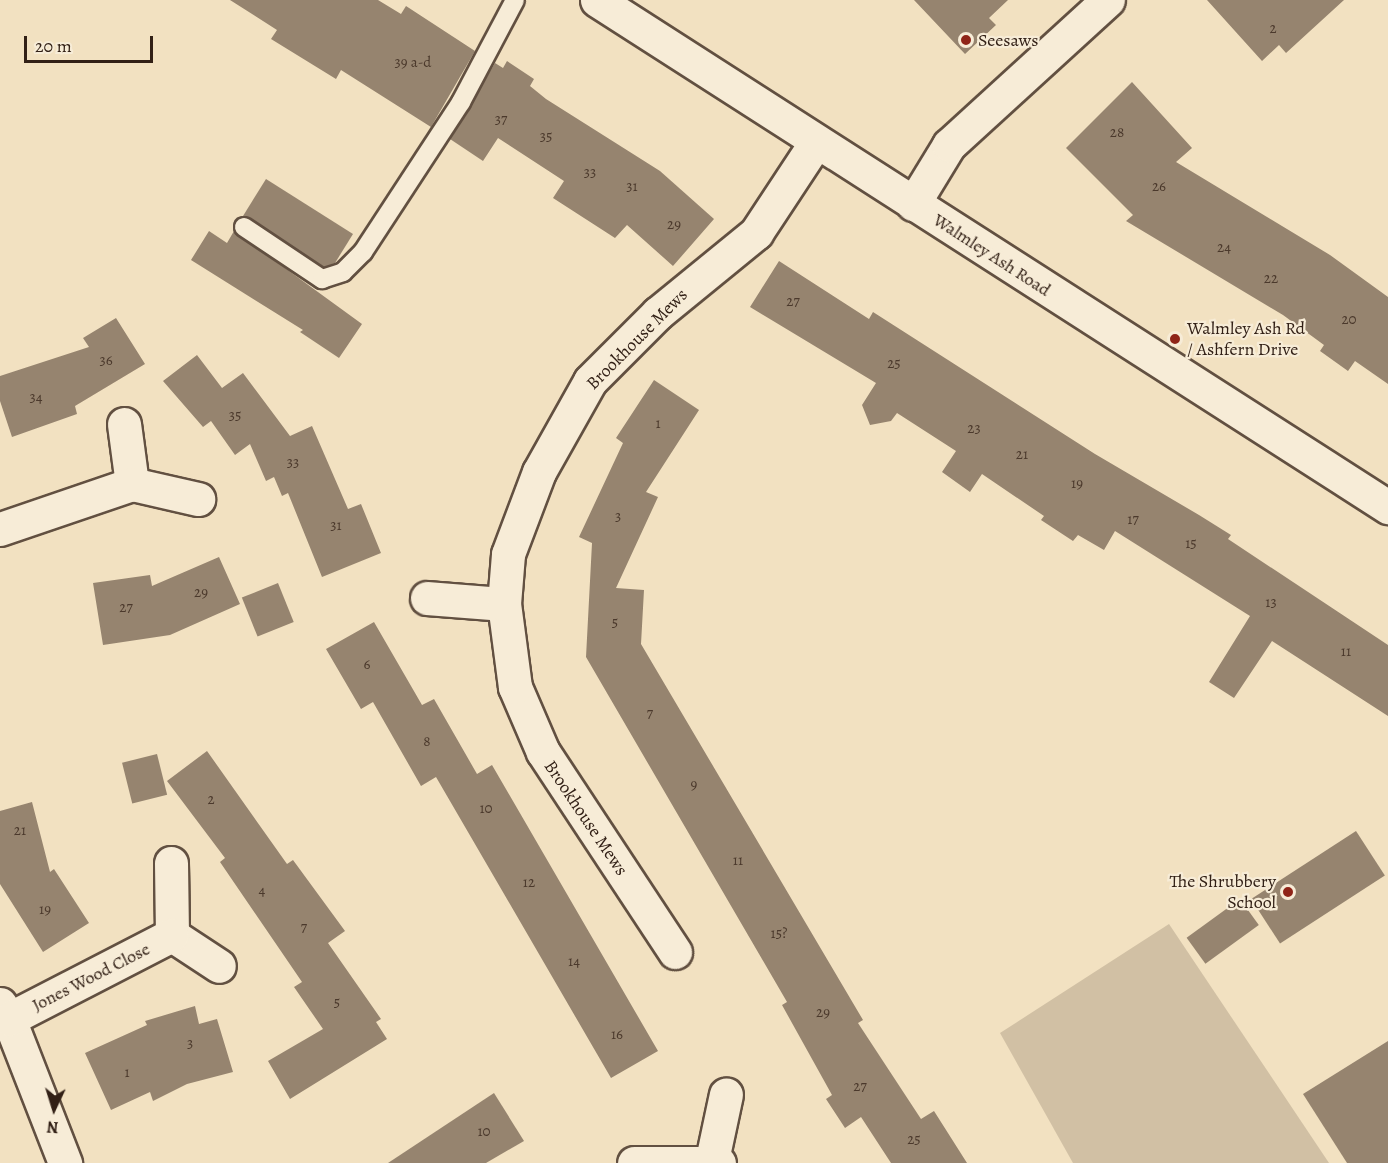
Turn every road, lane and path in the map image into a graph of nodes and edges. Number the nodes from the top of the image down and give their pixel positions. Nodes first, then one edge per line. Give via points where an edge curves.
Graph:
1 (515, 0) edge
2 (597, 0) edge
3 (1108, 0) edge
4 (816, 142) junction
5 (913, 204) junction
6 (244, 227) dead end
7 (124, 424) dead end
8 (132, 484) junction
9 (198, 499) dead end
10 (1388, 507) edge
11 (0, 529) edge
12 (427, 598) dead end
13 (504, 604) junction
14 (171, 863) dead end
15 (172, 935) junction
16 (675, 952) dead end
17 (219, 966) dead end
18 (5, 1011) edge
19 (726, 1094) dead end
20 (715, 1162) edge
21 (65, 1163) edge
22 (634, 1163) edge

1 - 6 lane via 461,102 363,252 343,272 322,279
2 - 4 street, Walmley Ash Road
3 - 5 street via 949,145
4 - 5 street, Walmley Ash Road
4 - 13 street, Brookhouse Mews via 756,233 658,313 590,381 539,472 508,554
5 - 10 street, Walmley Ash Road
7 - 8 street
8 - 9 street
8 - 11 street
12 - 13 street
13 - 16 street, Brookhouse Mews via 515,687 543,752
14 - 15 street, Jones Wood Close
15 - 17 street, Jones Wood Close
15 - 18 street, Jones Wood Close
18 - 21 street
19 - 20 street
20 - 22 street

